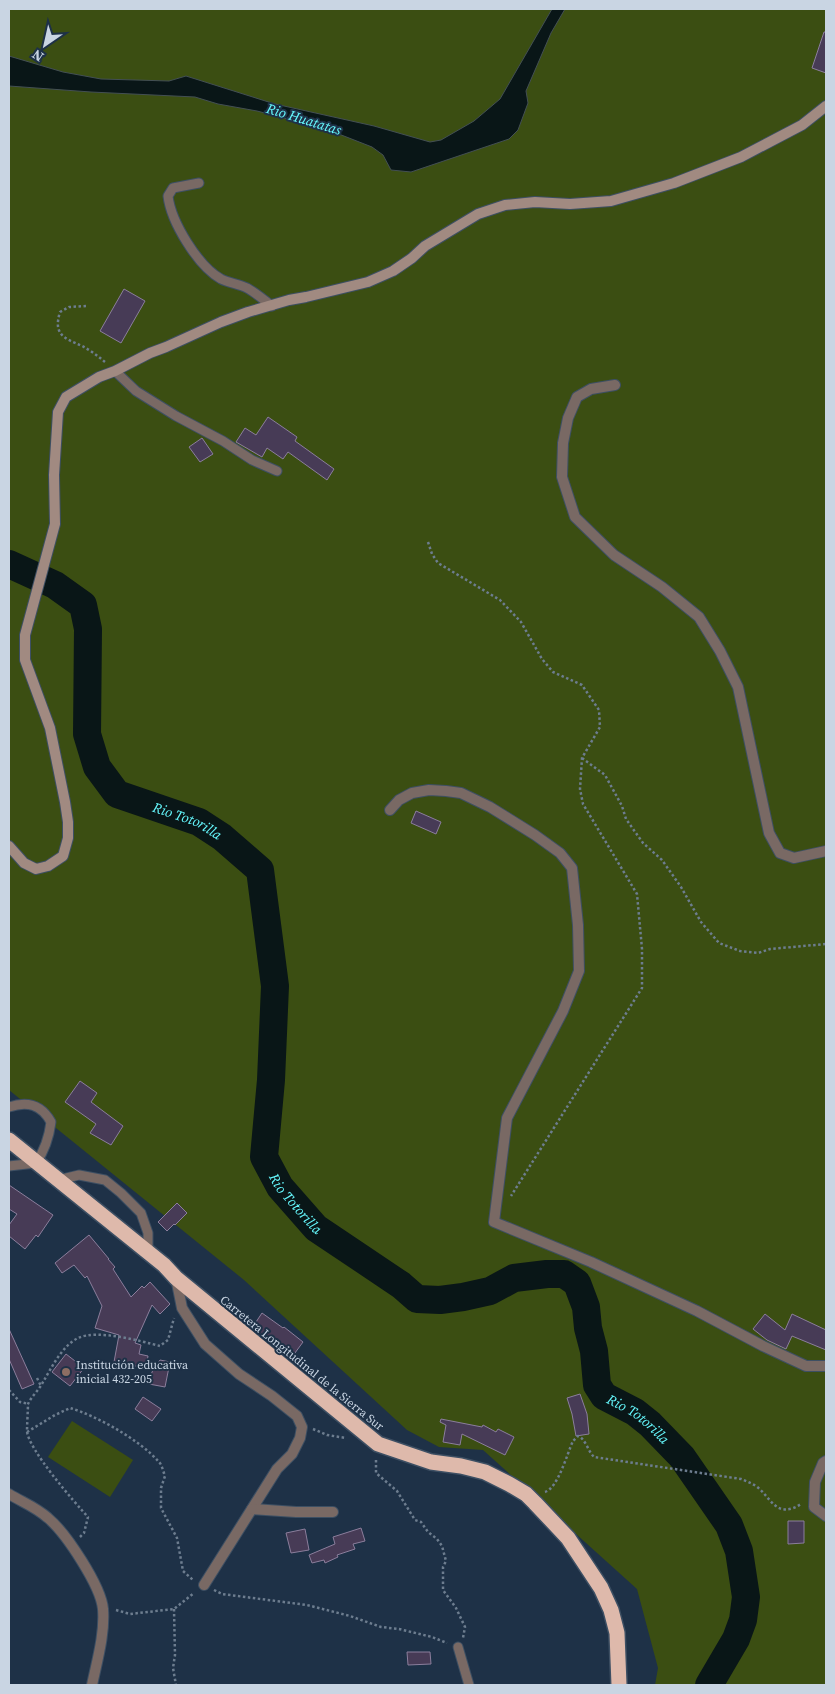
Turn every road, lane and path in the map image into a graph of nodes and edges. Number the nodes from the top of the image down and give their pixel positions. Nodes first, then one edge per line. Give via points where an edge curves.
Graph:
1 (826, 106) edge
2 (199, 183) dead end
3 (86, 306) dead end
4 (272, 306) junction
5 (115, 372) junction
6 (615, 384) dead end
7 (277, 471) dead end
8 (582, 758) dead end
9 (390, 810) dead end
10 (9, 846) edge
11 (826, 850) edge
12 (826, 944) edge
13 (9, 1107) edge
14 (9, 1140) edge
15 (36, 1163) junction
16 (9, 1166) edge
17 (58, 1180) junction
18 (148, 1253) junction
19 (176, 1278) junction
20 (175, 1312) dead end
21 (826, 1366) edge
22 (37, 1378) dead end
23 (41, 1386) junction
24 (9, 1390) edge
25 (28, 1404) junction
26 (302, 1427) junction
27 (27, 1432) junction
28 (364, 1432) junction
29 (378, 1444) junction
30 (826, 1461) edge
31 (9, 1494) edge
32 (526, 1494) junction
33 (814, 1507) junction
34 (252, 1508) junction
35 (333, 1512) dead end
36 (826, 1516) edge
37 (72, 1544) junction
38 (204, 1585) junction
39 (103, 1607) junction
40 (174, 1609) junction
41 (458, 1647) junction
42 (92, 1685) edge
43 (176, 1685) edge
44 (469, 1685) edge
45 (618, 1685) edge

1 - 4 street via 802,125 741,157 674,184 611,201 505,205 459,224 393,271 368,282
2 - 4 lane via 173,188 168,196 169,209 185,240 201,262 220,278 247,288
3 - 5 path via 69,307 60,312 58,328 61,336 94,354
4 - 5 street via 221,322
5 - 7 lane via 136,391 176,416
5 - 10 street via 72,392 60,404 54,524 25,635 25,660 50,728 65,802 68,845 63,856 48,866 36,869 24,863
6 - 11 street via 591,388 577,397 568,418 562,477 575,516 614,555 699,617 720,651 738,687 769,833 780,853 794,858
8 - 12 path via 604,775 626,819 643,843 662,860 701,922 720,943 740,951 758,953
9 - 21 street via 412,793 429,790 461,794 490,807 535,835 560,853 572,868 579,971 564,1011 508,1118 494,1222 600,1266 806,1366
13 - 15 lane via 35,1105 51,1122 44,1151
14 - 15 highway, Carretera Longitudinal de la Sierra Sur
15 - 16 lane
15 - 17 highway, Carretera Longitudinal de la Sierra Sur
17 - 18 highway, Carretera Longitudinal de la Sierra Sur
17 - 18 lane via 79,1175 105,1180 141,1213 148,1232
18 - 19 highway, Carretera Longitudinal de la Sierra Sur
19 - 26 street via 182,1308 205,1344 226,1364 297,1416
19 - 28 highway, Carretera Longitudinal de la Sierra Sur
20 - 23 path via 168,1340 160,1346 126,1338 94,1335 79,1338 58,1358
22 - 23 path
23 - 25 path
24 - 25 path via 20,1402
25 - 27 path
26 - 28 path via 346,1438
26 - 34 street via 292,1454 276,1469
27 - 37 path via 35,1449 88,1517 84,1533
27 - 38 path via 70,1408 85,1412 132,1438 160,1463 165,1476 161,1508 177,1538 183,1571
28 - 29 highway, Carretera Longitudinal de la Sierra Sur
29 - 32 highway, Carretera Longitudinal de la Sierra Sur via 431,1462 484,1472
29 - 41 path via 376,1473 397,1490 415,1520 421,1522 442,1546 446,1561 442,1568 443,1590 465,1626
30 - 33 street via 815,1482
31 - 37 street via 49,1518
32 - 33 path via 550,1490 578,1436 594,1457 741,1479 755,1486 772,1504 782,1509 794,1509 802,1504
32 - 45 highway, Carretera Longitudinal de la Sierra Sur via 568,1538 611,1610 617,1633
33 - 36 street
34 - 35 street
34 - 38 street
37 - 39 street
38 - 40 path
38 - 41 path via 222,1594 307,1605 432,1637
39 - 40 path via 130,1614
39 - 42 street
40 - 43 path via 176,1655 173,1668
41 - 44 lane

